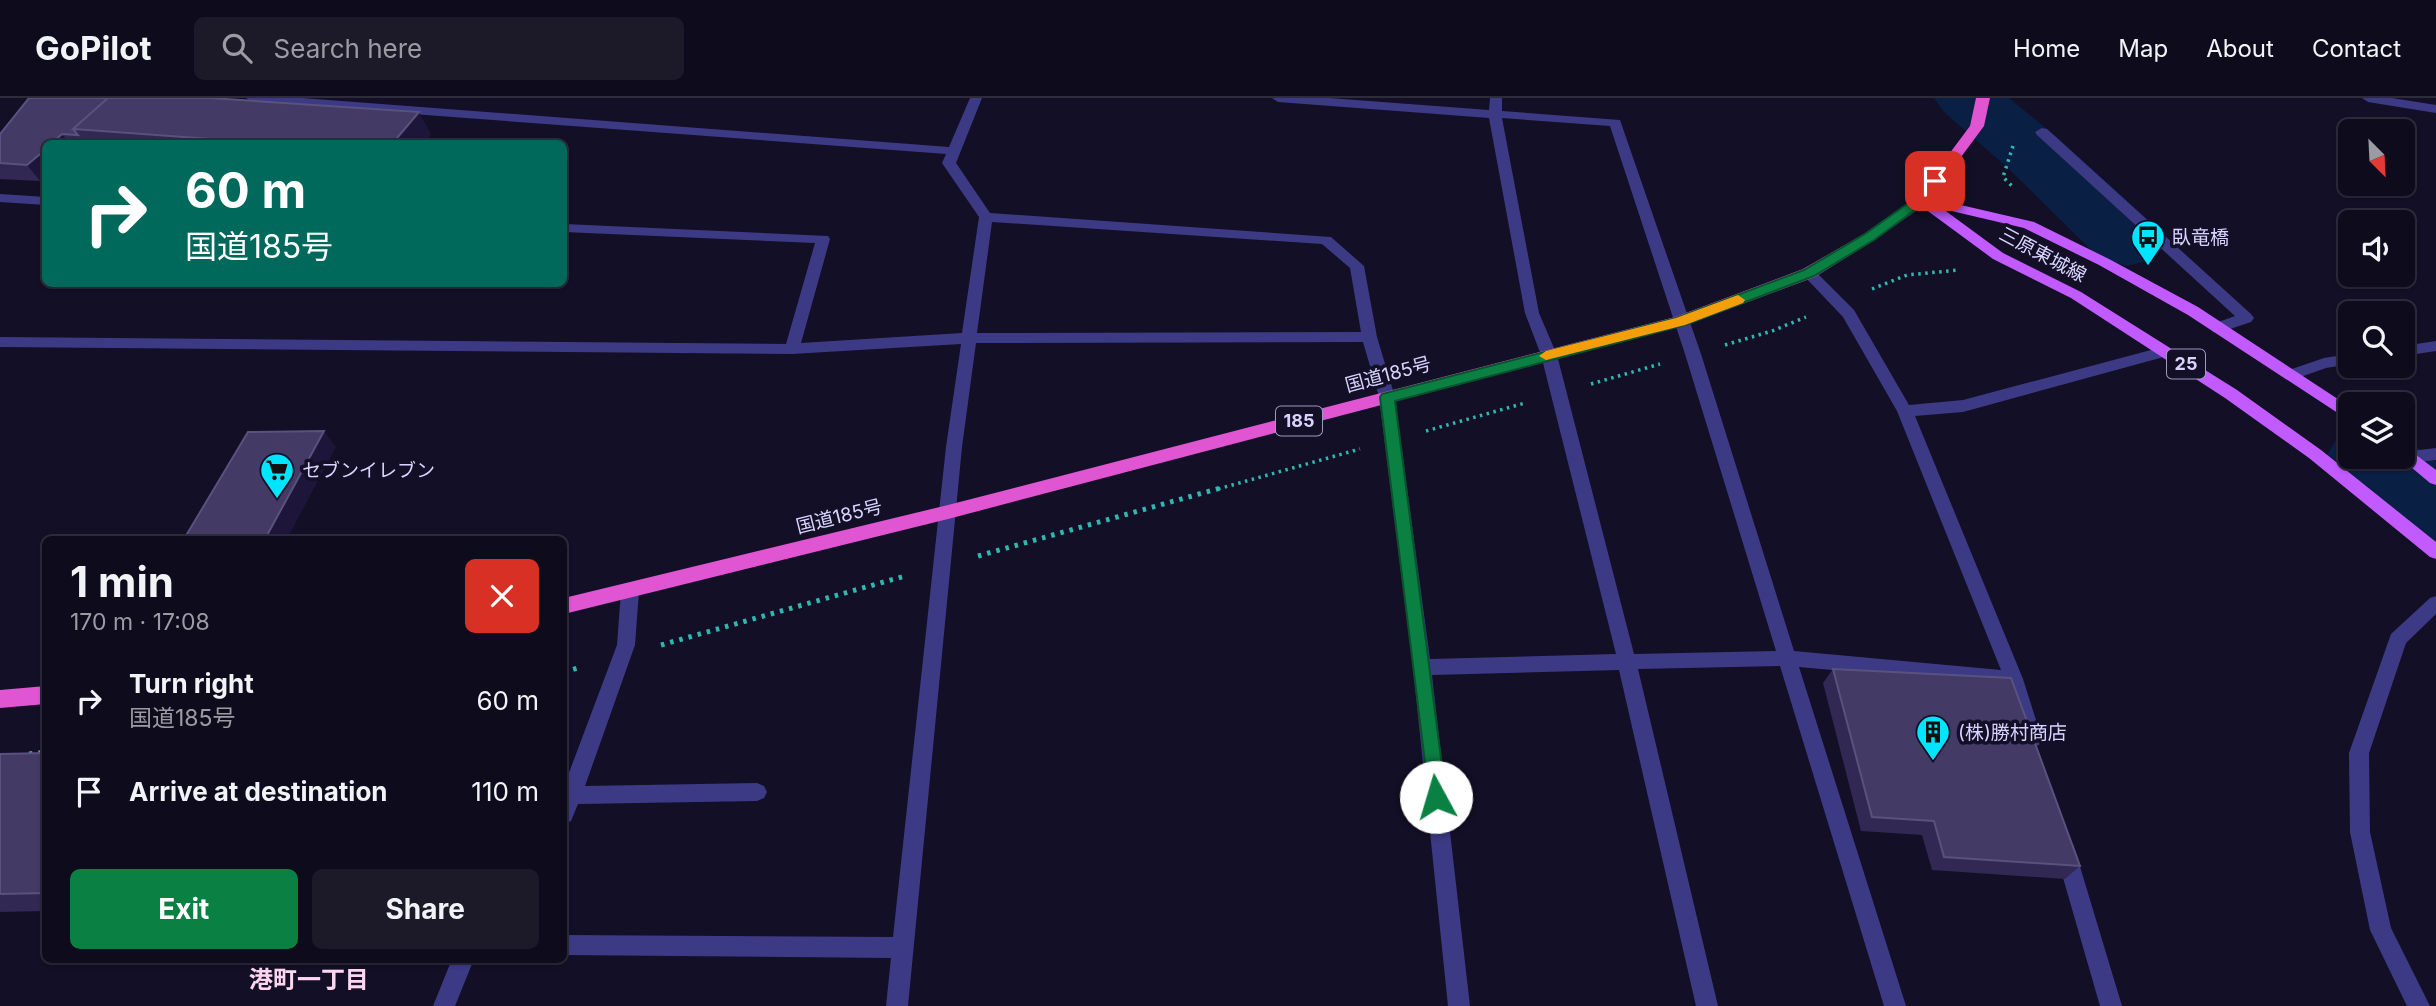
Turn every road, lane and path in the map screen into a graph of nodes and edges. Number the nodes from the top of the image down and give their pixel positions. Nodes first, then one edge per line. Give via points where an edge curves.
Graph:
1 (252, 98) edge
2 (976, 98) edge
3 (1278, 98) edge
4 (1496, 98) edge
5 (1983, 98) edge
6 (2368, 98) edge
7 (301, 100) edge
8 (2436, 109) edge
9 (1495, 115) junction
10 (2042, 132) dead end
11 (953, 151) junction
12 (0, 198) edge
13 (1922, 200) junction
14 (42, 201) edge
15 (986, 217) junction
16 (567, 228) edge
17 (1998, 256) junction
18 (1809, 273) junction
19 (1838, 303) junction
20 (1680, 321) junction
21 (2218, 328) junction
22 (1369, 337) junction
23 (968, 338) junction
24 (0, 342) edge
25 (2436, 346) edge
26 (792, 349) junction
27 (2415, 349) edge
28 (2166, 352) junction
29 (1693, 354) junction
30 (1549, 355) junction
31 (2338, 361) edge
32 (2292, 374) junction
33 (1559, 393) junction
34 (1387, 397) junction
35 (2338, 407) edge
36 (1905, 411) junction
37 (1393, 440) junction
38 (2415, 454) edge
39 (2436, 454) edge
40 (2415, 461) edge
41 (2436, 479) edge
42 (948, 512) junction
43 (2436, 552) edge
44 (942, 566) junction
45 (629, 591) junction
46 (2436, 603) edge
47 (567, 605) edge
48 (622, 656) junction
49 (1785, 658) junction
50 (1627, 663) junction
51 (1422, 667) junction
52 (567, 671) edge
53 (2014, 679) junction
54 (42, 695) edge
55 (0, 699) edge
56 (42, 752) edge
57 (23, 754) edge
58 (2037, 757) edge
59 (757, 792) dead end
60 (567, 795) edge
61 (2060, 836) edge
62 (567, 945) edge
63 (905, 948) junction
64 (461, 963) edge
65 (444, 1006) edge
66 (897, 1006) edge
67 (1459, 1006) edge
68 (1707, 1006) edge
69 (1895, 1006) edge
70 (2110, 1006) edge
71 (2419, 1006) edge

1 - 7 street
2 - 11 street
3 - 9 street
4 - 9 street
5 - 13 highway, 国道185号 / 185 via 1977,126
6 - 8 street
7 - 11 street
9 - 20 street via 1615,123
9 - 30 street via 1532,313
10 - 21 street via 2246,318
11 - 15 street via 949,163
12 - 14 street
13 - 17 main road, 三原東城線 / 25
13 - 18 highway, 国道185号 / 185
13 - 21 main road, 三原東城線 / 25 via 2029,225 2144,283
15 - 22 street via 1326,240 1357,266
15 - 23 street
16 - 26 street via 823,239
17 - 19 path via 1984,267 1907,275
17 - 28 main road, 三原東城線 / 25 via 2076,295
18 - 19 street
18 - 20 highway, 国道185号 / 185
19 - 29 path via 1772,331
19 - 36 street via 1849,314
20 - 29 street
20 - 30 highway, 国道185号 / 185
21 - 32 main road, 三原東城線 / 25
22 - 23 street
22 - 34 street
23 - 26 street
23 - 42 street
24 - 26 street
25 - 27 street
28 - 36 street via 1963,406
28 - 43 main road, 三原東城線 / 25 via 2315,454
29 - 33 path
29 - 49 street
30 - 33 street
30 - 34 highway, 国道185号 / 185
31 - 32 street
32 - 35 main road, 三原東城線 / 25
33 - 37 path
33 - 50 street
34 - 37 street
34 - 42 highway, 国道185号 / 185
36 - 53 street
37 - 44 path
37 - 51 street
38 - 39 street
40 - 41 main road
42 - 44 street
42 - 45 highway, 国道185号 / 185
44 - 48 path
44 - 63 street
45 - 47 highway, 国道185号 / 185
45 - 48 street
46 - 71 street via 2398,639 2359,753 2360,832 2381,930
48 - 52 path
48 - 60 street
49 - 50 street
49 - 53 street
49 - 69 street
50 - 51 street
50 - 68 street
51 - 67 street
53 - 58 street
54 - 55 highway
56 - 57 path
59 - 60 street
61 - 70 street
62 - 63 street
63 - 66 street
64 - 65 street

